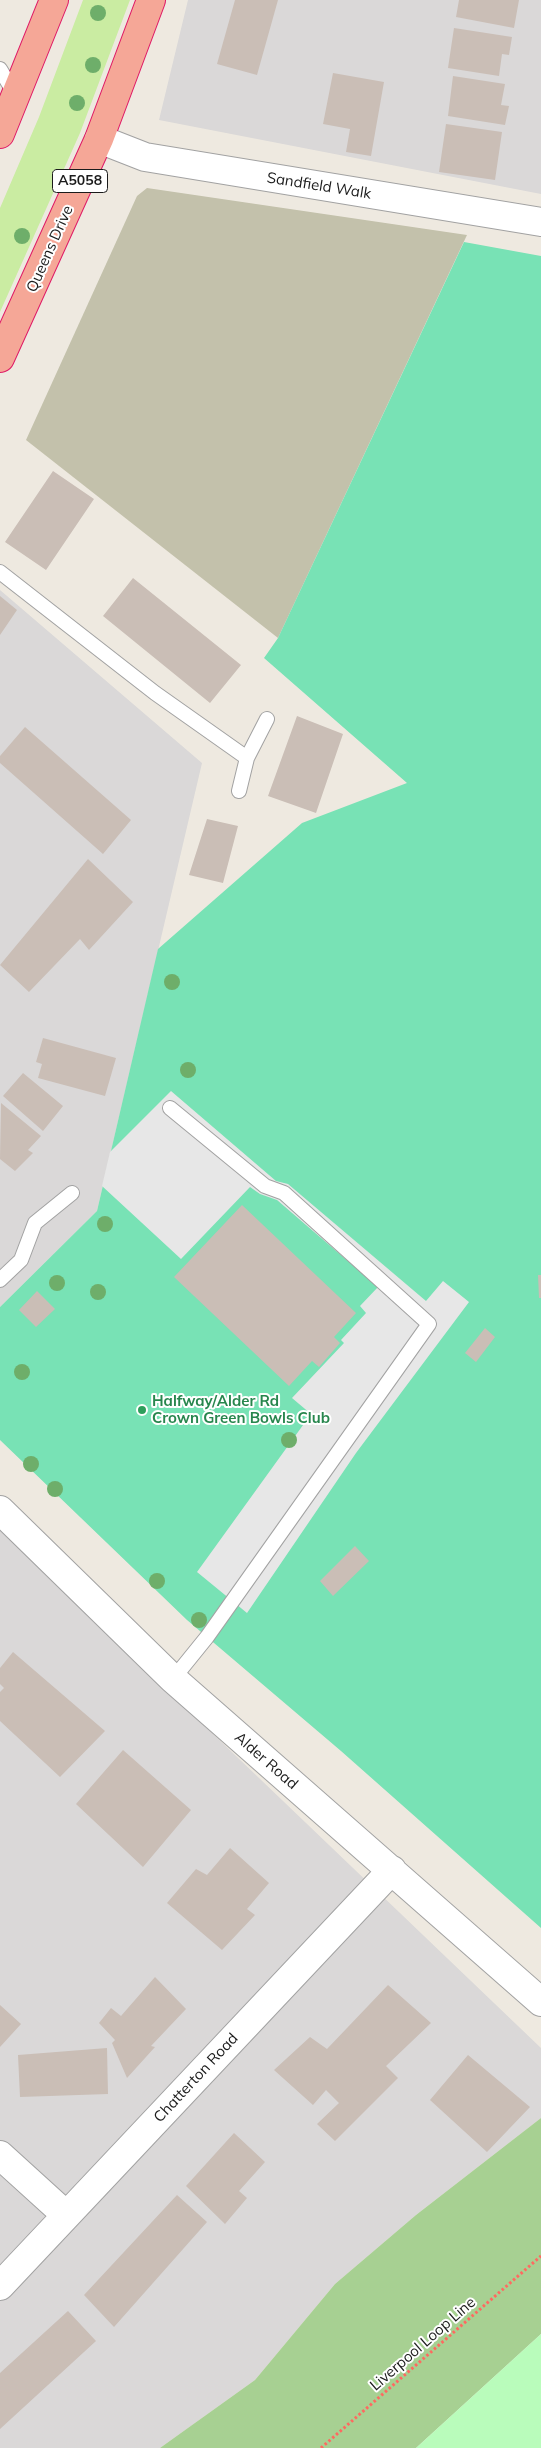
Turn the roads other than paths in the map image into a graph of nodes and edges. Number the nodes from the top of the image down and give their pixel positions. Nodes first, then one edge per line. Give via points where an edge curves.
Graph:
1 (54, 0) edge
2 (152, 0) edge
3 (0, 70) edge
4 (16, 97) junction
5 (0, 134) edge
6 (99, 140) junction
7 (541, 222) edge
8 (0, 358) edge
9 (0, 572) edge
10 (267, 720) dead end
11 (247, 758) junction
12 (238, 791) dead end
13 (170, 1108) dead end
14 (72, 1193) dead end
15 (0, 1280) edge
16 (0, 1510) edge
17 (173, 1679) junction
18 (392, 1870) junction
19 (541, 2002) edge
20 (0, 2154) edge
21 (66, 2215) junction
22 (0, 2286) edge

1 - 4 highway
2 - 6 highway, Queens Drive / A5058
3 - 4 lane
4 - 5 highway
6 - 7 street, Sandfield Walk via 145,157
6 - 8 highway, Queens Drive / A5058
9 - 11 lane via 155,693
10 - 11 lane
11 - 12 lane
13 - 17 lane via 264,1186 284,1193 428,1324 218,1621
14 - 15 lane via 34,1223 20,1260
16 - 17 street, Alder Road
17 - 18 street, Alder Road
18 - 19 street, Alder Road
18 - 21 street, Chatterton Road
20 - 21 street
21 - 22 street, Chatterton Road

